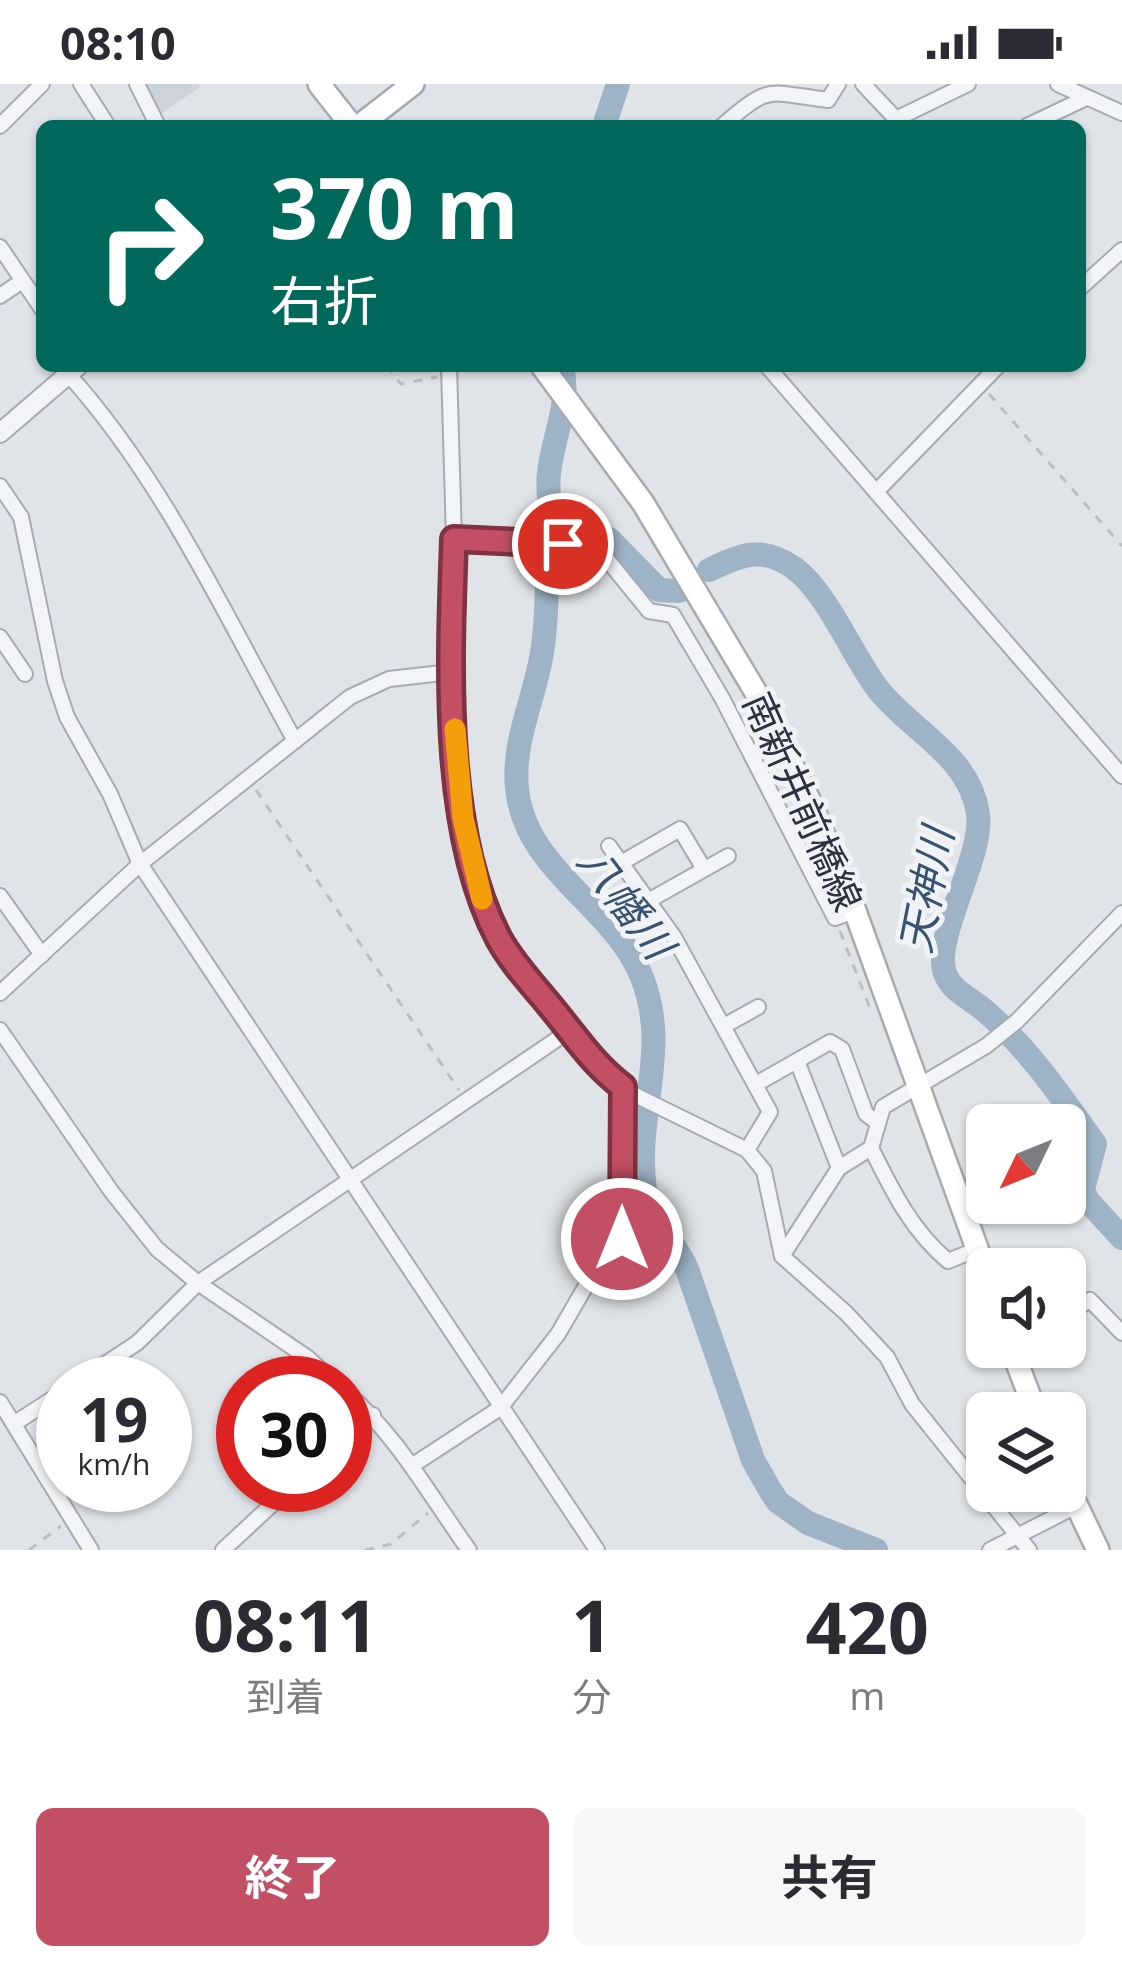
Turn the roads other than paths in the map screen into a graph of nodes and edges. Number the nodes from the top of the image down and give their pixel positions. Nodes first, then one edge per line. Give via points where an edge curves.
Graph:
1 (42, 84) edge
2 (81, 84) edge
3 (136, 84) edge
4 (319, 84) edge
5 (838, 84) edge
6 (863, 84) edge
7 (968, 84) edge
8 (1058, 84) edge
9 (404, 87) edge
10 (1086, 98) junction
11 (1122, 113) edge
12 (104, 120) edge
13 (153, 120) edge
14 (351, 120) edge
15 (363, 120) edge
16 (729, 120) edge
17 (896, 120) edge
18 (902, 120) edge
19 (1040, 120) edge
20 (0, 126) edge
21 (0, 247) edge
22 (1122, 250) edge
23 (22, 281) junction
24 (1086, 283) edge
25 (0, 296) edge
26 (36, 301) edge
27 (73, 372) edge
28 (75, 372) edge
29 (450, 372) edge
30 (548, 372) edge
31 (772, 372) edge
32 (992, 372) edge
33 (0, 433) edge
34 (0, 486) edge
35 (876, 492) junction
36 (454, 539) junction
37 (705, 602) junction
38 (677, 621) junction
39 (0, 637) edge
40 (451, 672) junction
41 (25, 674) dead end
42 (752, 684) junction
43 (722, 698) junction
44 (295, 741) junction
45 (1122, 776) edge
46 (609, 846) dead end
47 (728, 856) dead end
48 (621, 863) junction
49 (140, 864) junction
50 (704, 869) junction
51 (0, 896) edge
52 (648, 901) junction
53 (855, 911) junction
54 (1122, 913) edge
55 (42, 955) junction
56 (0, 993) edge
57 (758, 1007) dead end
58 (724, 1026) junction
59 (0, 1030) edge
60 (569, 1031) junction
61 (797, 1061) junction
62 (756, 1084) junction
63 (918, 1084) junction
64 (628, 1090) junction
65 (878, 1123) junction
66 (871, 1148) junction
67 (747, 1150) junction
68 (839, 1168) junction
69 (349, 1181) junction
70 (978, 1248) edge
71 (966, 1254) edge
72 (782, 1256) junction
73 (199, 1283) junction
74 (1086, 1302) edge
75 (1122, 1333) edge
76 (117, 1356) edge
77 (305, 1356) edge
78 (0, 1402) edge
79 (500, 1408) junction
80 (36, 1409) edge
81 (373, 1415) edge
82 (15, 1423) junction
83 (412, 1465) junction
84 (264, 1512) edge
85 (1068, 1512) edge
86 (1079, 1512) edge
87 (1024, 1544) edge
88 (92, 1550) edge
89 (224, 1550) edge
90 (469, 1550) edge
91 (597, 1550) edge
92 (990, 1550) edge
93 (1098, 1550) edge

1 - 20 street
2 - 12 street
3 - 13 street
4 - 14 main road
5 - 16 street via 827,100 772,88
6 - 17 street
7 - 18 street
8 - 10 street
9 - 15 main road
10 - 11 street
10 - 19 street
21 - 23 street
22 - 24 street
23 - 25 street
23 - 26 street
27 - 33 street
28 - 44 street via 145,476
29 - 36 street
30 - 37 main road, 南新井前橋線
31 - 35 street
32 - 35 street
34 - 49 street via 21,517 67,717
35 - 45 street
36 - 38 street via 563,544 605,557 649,610
36 - 40 street
37 - 38 street
37 - 42 main road, 南新井前橋線
38 - 43 street
39 - 41 street
40 - 44 street via 389,679 350,697
40 - 60 street via 474,879 501,943
42 - 43 street
42 - 53 main road, 南新井前橋線
43 - 53 street via 835,918
44 - 49 street
46 - 48 street
47 - 50 street
48 - 50 street via 680,829
48 - 52 street
49 - 55 street
49 - 69 street
50 - 52 street
51 - 55 street
52 - 58 street
53 - 63 main road, 南新井前橋線
54 - 63 street via 1002,1034
55 - 56 street
57 - 58 street
58 - 62 street
59 - 73 street via 111,1191 157,1249
60 - 64 street
60 - 69 street
61 - 62 street
61 - 65 street via 830,1042 842,1049 866,1114
61 - 68 street
62 - 67 street via 770,1112
63 - 65 street via 883,1107
63 - 70 main road, 南新井前橋線
64 - 67 street
64 - 79 street via 622,1239
65 - 66 street
66 - 68 street
66 - 71 street via 900,1208 937,1251 948,1261
67 - 72 street via 764,1171
68 - 72 street
69 - 73 street
69 - 79 street
72 - 87 street via 887,1357 913,1404
73 - 76 street
73 - 77 street
74 - 75 street
78 - 82 street
79 - 83 street
79 - 91 street
80 - 82 street
81 - 83 street
82 - 88 street
83 - 90 street
84 - 89 street
85 - 87 street
86 - 93 main road
87 - 92 street

